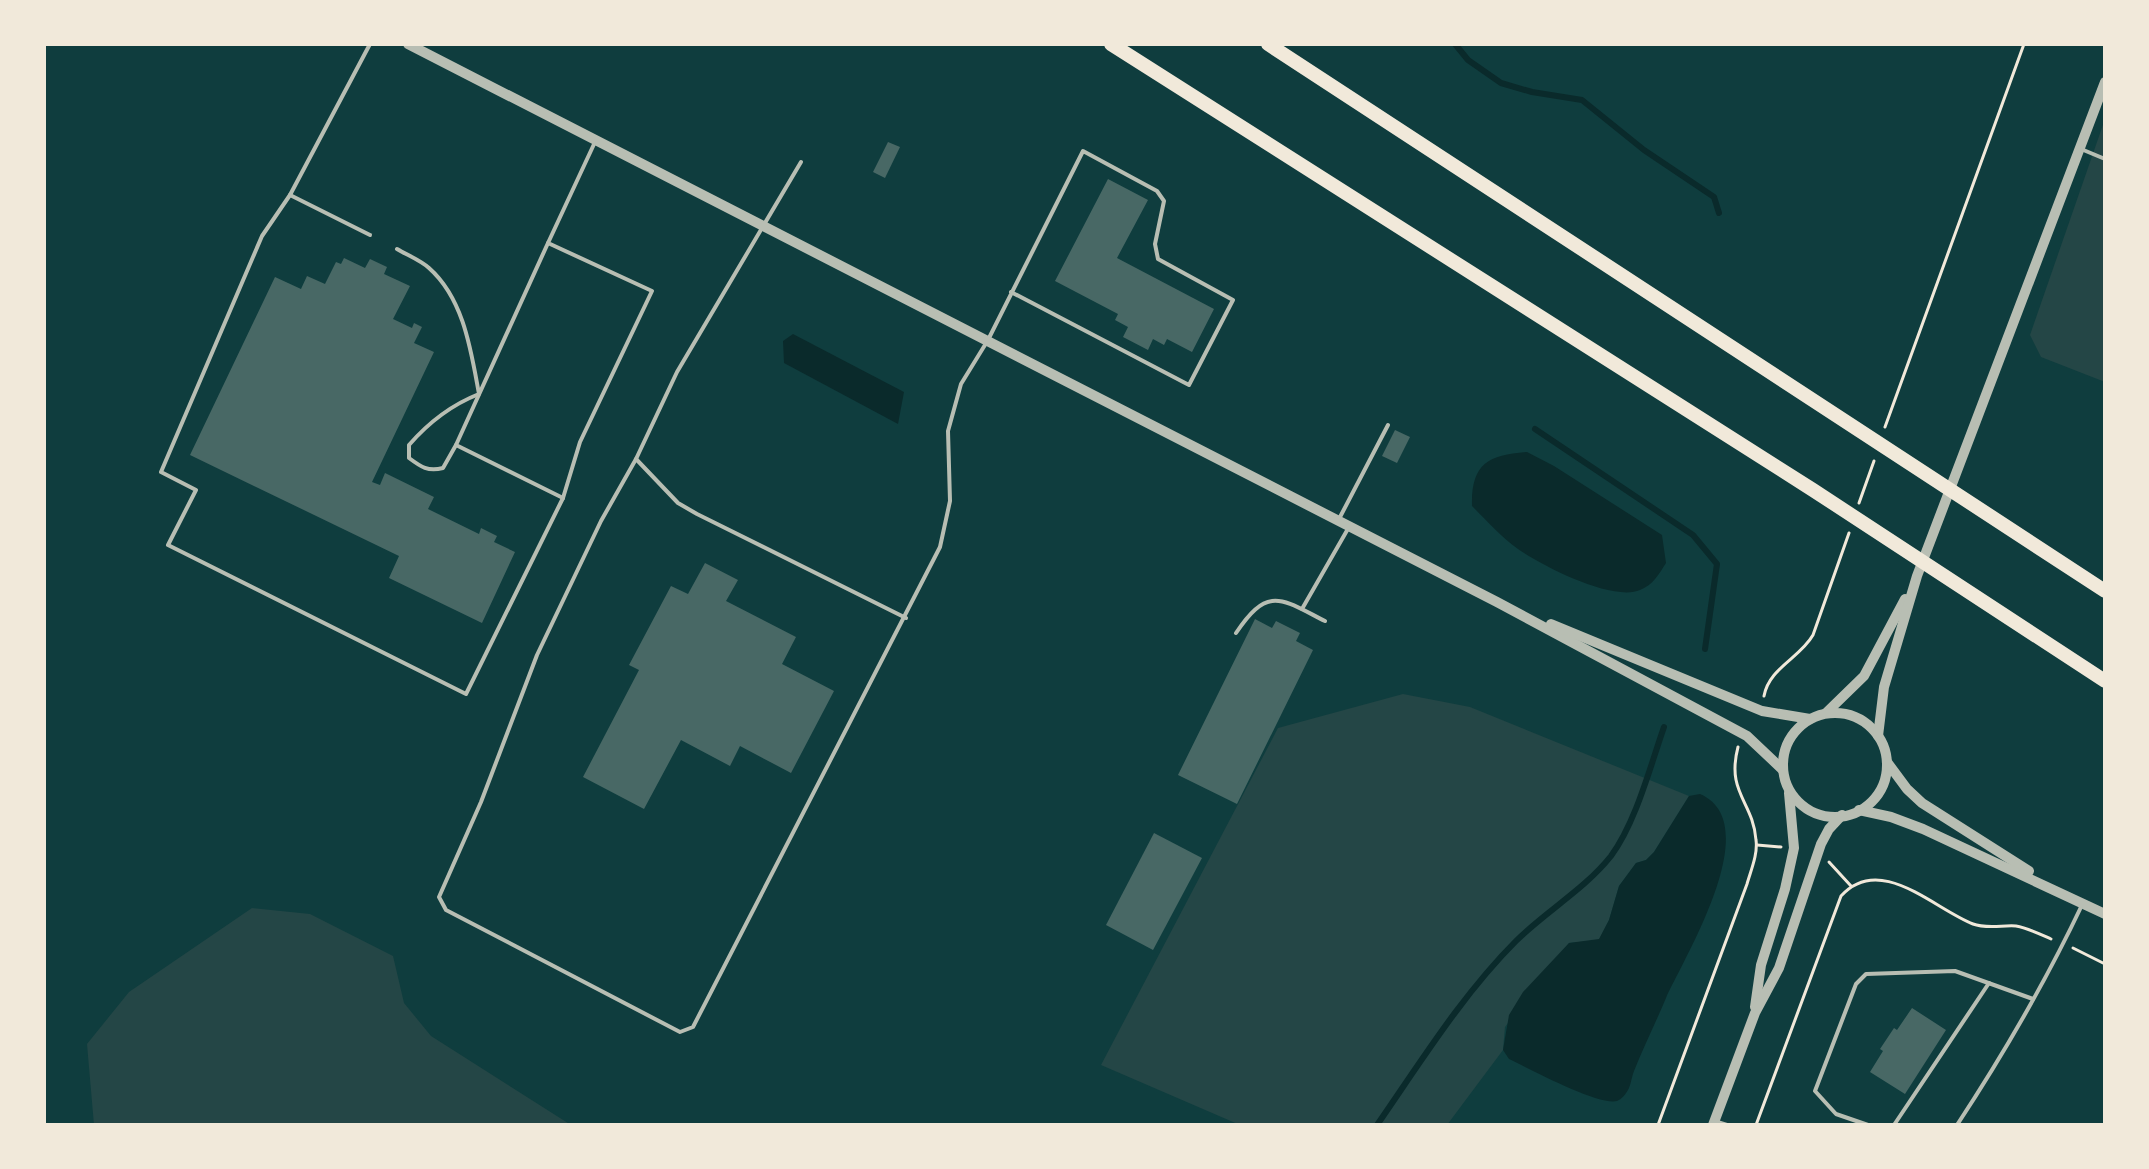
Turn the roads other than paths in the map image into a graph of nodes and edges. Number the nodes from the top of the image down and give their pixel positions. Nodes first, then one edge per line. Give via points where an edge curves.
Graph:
1 (370, 44) edge
2 (408, 44) edge
3 (1111, 44) edge
4 (1268, 44) edge
5 (2105, 82) edge
6 (596, 140) junction
7 (2080, 148) junction
8 (2105, 159) edge
9 (801, 162) dead end
10 (290, 195) junction
11 (763, 225) junction
12 (370, 235) dead end
13 (548, 243) junction
14 (397, 249) dead end
15 (1011, 292) junction
16 (988, 340) junction
17 (479, 394) junction
18 (1388, 425) dead end
19 (456, 445) junction
20 (636, 459) junction
21 (563, 498) junction
22 (1345, 522) junction
23 (1917, 576) junction
24 (2105, 591) edge
25 (1497, 602) junction
26 (1302, 609) junction
27 (906, 618) junction
28 (1325, 621) dead end
29 (1236, 633) dead end
30 (2105, 681) edge
31 (1824, 714) junction
32 (1810, 719) junction
33 (1878, 736) junction
34 (1886, 759) junction
35 (1783, 770) junction
36 (1787, 786) junction
37 (1859, 810) junction
38 (1842, 815) junction
39 (2061, 891) junction
40 (2083, 903) junction
41 (2105, 914) edge
42 (1989, 983) junction
43 (2033, 999) junction
44 (1755, 1013) junction
45 (1713, 1123) edge
46 (1727, 1125) edge
47 (1868, 1125) edge
48 (1894, 1125) edge
49 (1957, 1125) edge

1 - 10 lane
2 - 6 street
3 - 30 highway
4 - 24 highway
5 - 7 street
6 - 11 street
6 - 13 lane
7 - 8 lane
7 - 23 street
9 - 11 lane
10 - 12 lane
10 - 21 lane via 262,236 161,472 196,490 168,545 466,694
11 - 16 street
11 - 20 lane via 677,372
13 - 17 lane
13 - 21 lane via 652,291 580,442
14 - 17 lane via 427,267 445,286 470,346
15 - 15 lane via 1083,151 1157,191 1164,201 1155,244 1158,259 1233,300 1189,385
15 - 16 lane
16 - 22 street
16 - 27 lane via 961,384 948,431 950,501 940,547
17 - 19 lane
17 - 19 lane via 457,402 424,427 409,445 409,458 432,471 443,468
18 - 22 lane
19 - 21 lane
20 - 27 lane via 678,503
20 - 27 lane via 537,655 439,897 446,910 680,1032 693,1027
22 - 25 street
22 - 26 lane
23 - 31 street via 1864,676
23 - 33 street via 1887,677
25 - 32 street via 1762,711
25 - 35 street via 1747,736
26 - 28 lane
26 - 29 lane via 1280,599 1267,602 1251,611
31 - 32 street
31 - 33 street via 1854,717
32 - 35 street via 1789,740
33 - 34 street
34 - 37 street via 1884,782
34 - 39 street via 1922,803
35 - 36 street
36 - 38 street via 1806,808 1820,815
36 - 44 street via 1794,848 1761,965
37 - 38 street
37 - 39 street via 1923,829
38 - 44 street via 1821,844 1779,968
39 - 40 street
40 - 41 street
40 - 43 lane
42 - 43 lane
42 - 47 lane via 1955,971 1866,974 1856,984 1815,1091 1836,1114
42 - 48 lane
43 - 49 lane
44 - 45 street
45 - 46 lane

